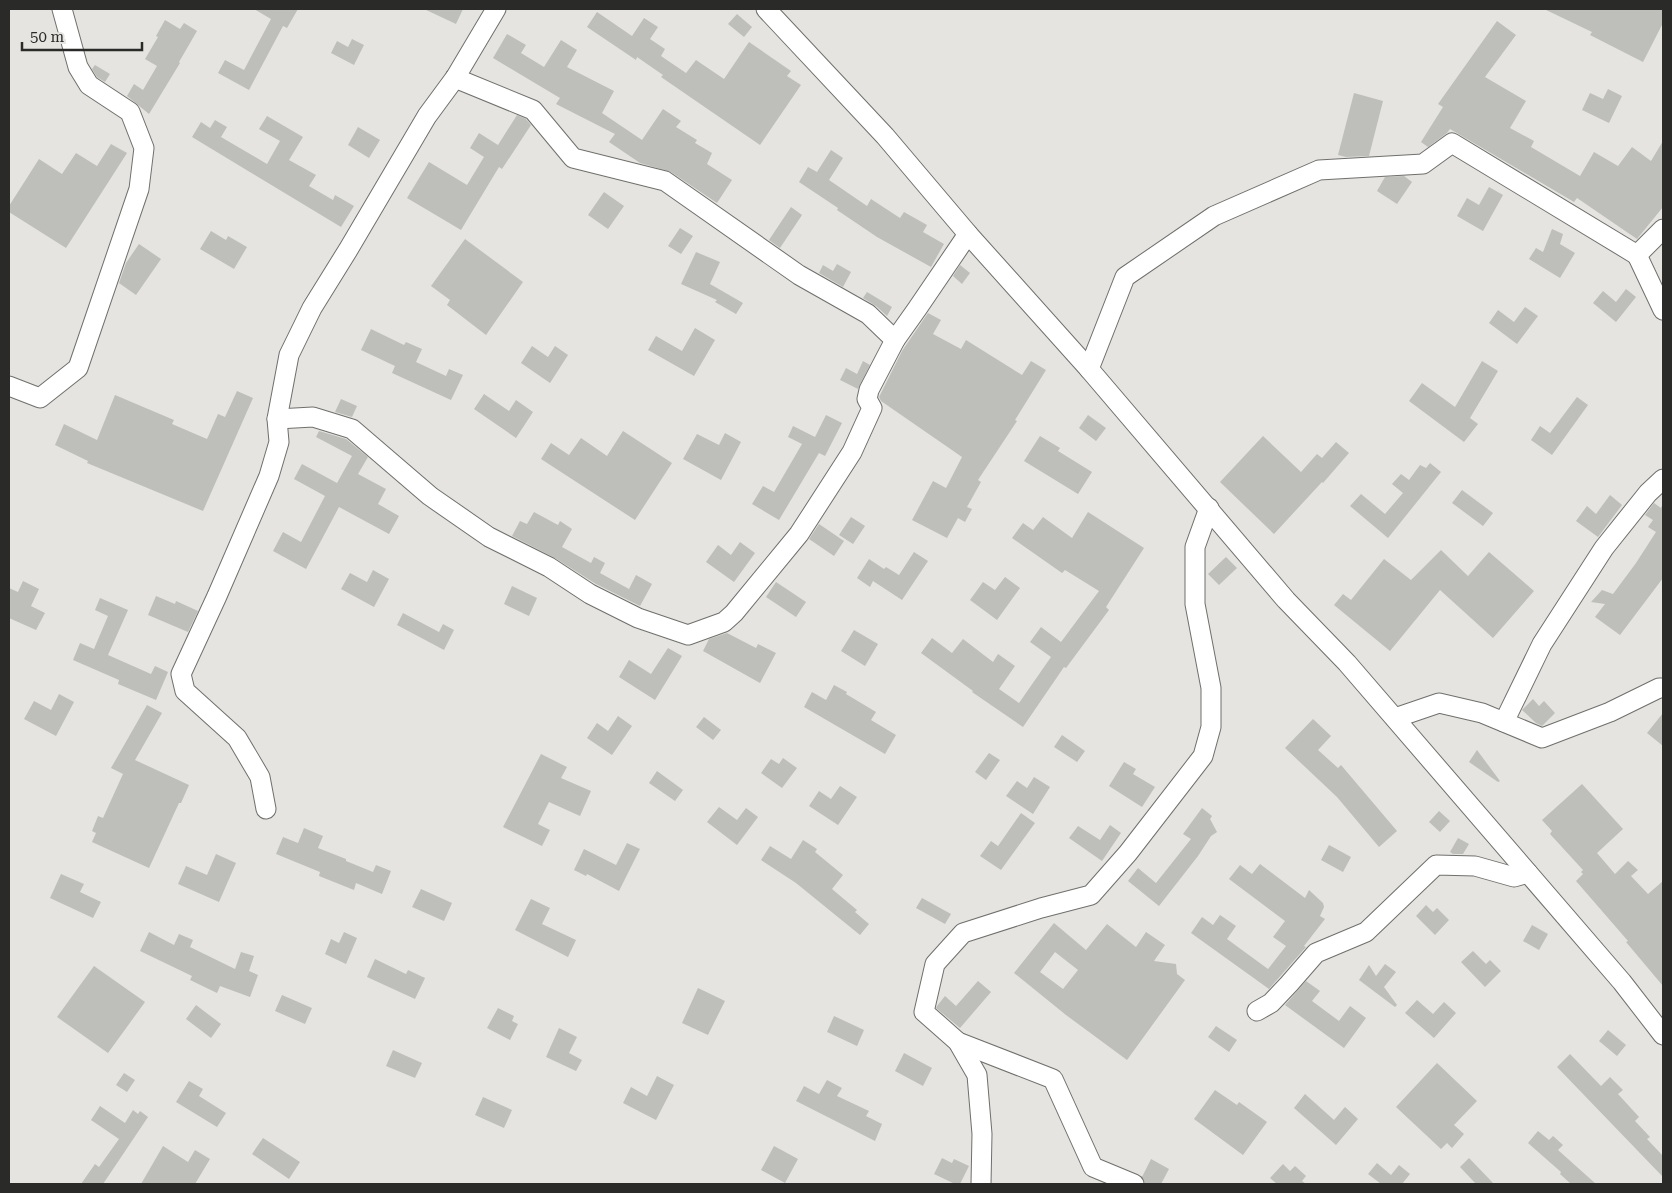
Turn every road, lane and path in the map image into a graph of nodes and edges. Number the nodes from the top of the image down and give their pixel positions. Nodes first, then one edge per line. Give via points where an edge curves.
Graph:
1 (62, 9) edge
2 (496, 9) edge
3 (766, 9) edge
4 (455, 78) junction
5 (1663, 229) edge
6 (968, 234) junction
7 (1637, 255) junction
8 (1663, 310) edge
9 (895, 340) junction
10 (1089, 369) junction
11 (9, 386) edge
12 (277, 419) junction
13 (1663, 479) edge
14 (1209, 508) junction
15 (1663, 688) edge
16 (1395, 718) junction
17 (1504, 722) junction
18 (266, 809) dead end
19 (1528, 873) junction
20 (1257, 1011) dead end
21 (1663, 1035) edge
22 (958, 1042) junction
23 (981, 1184) edge
24 (1134, 1184) edge

1 - 11 street via 78,67 89,84 130,112 144,148 139,189 78,368 40,398
2 - 4 street
3 - 6 street via 885,136
4 - 9 street via 533,110 573,158 665,181 799,275 868,314
4 - 12 street via 427,116 312,308 289,355
5 - 7 street
6 - 9 street
6 - 10 street
7 - 8 street
7 - 10 street via 1452,143 1423,164 1319,170 1214,216 1125,277
9 - 12 street via 869,390 872,408 852,452 799,534 734,613 724,622 688,635 638,618 489,537 430,496 352,430 313,417
10 - 14 street
12 - 18 street via 279,442 269,476 181,674 185,691 237,738 260,777
13 - 17 street via 1604,548 1542,644
14 - 16 street via 1286,600
14 - 22 street via 1195,547 1195,604 1210,688 1210,727 1203,756 1091,895 963,933 935,964 924,1012
15 - 17 street via 1542,738
16 - 17 street via 1439,703
16 - 19 street
19 - 20 street via 1514,877 1475,866 1436,865 1366,932 1316,953 1271,1003
19 - 21 street
22 - 23 street via 977,1075 982,1134
22 - 24 street via 1052,1079 1092,1167

